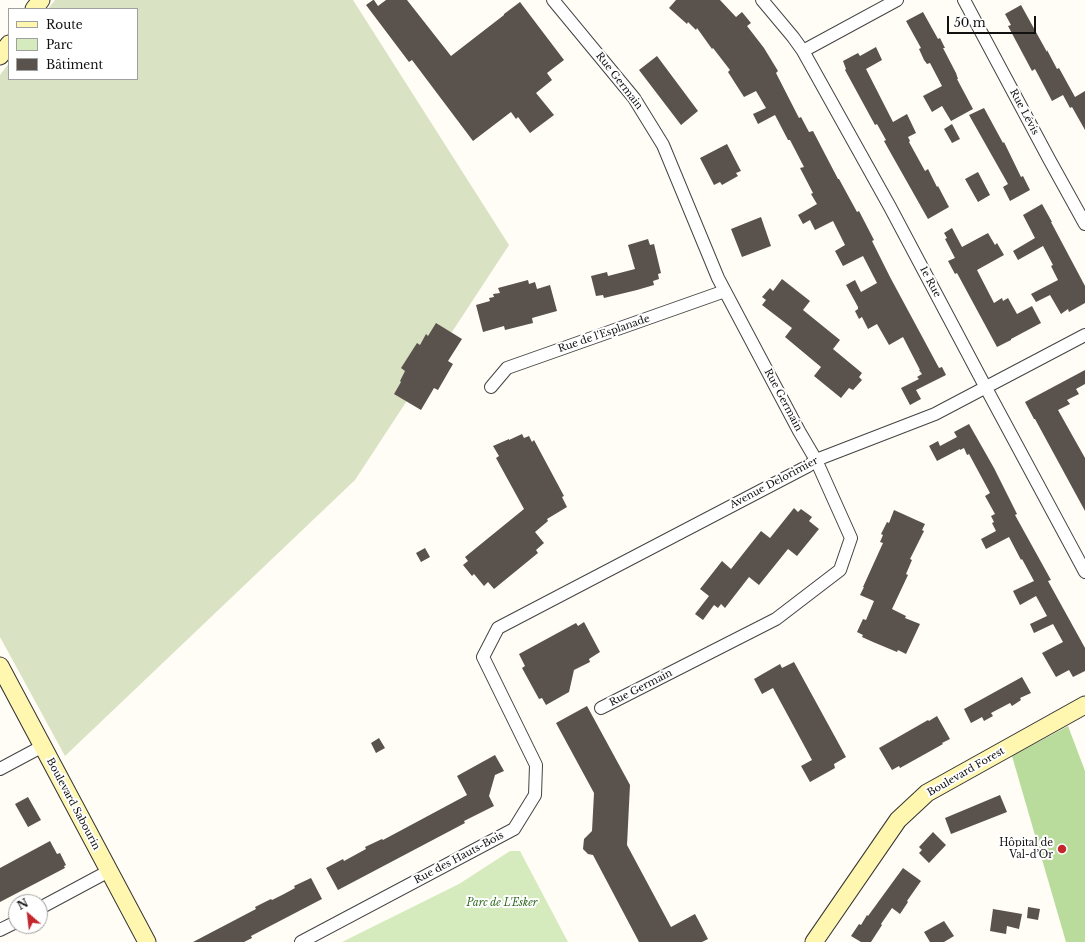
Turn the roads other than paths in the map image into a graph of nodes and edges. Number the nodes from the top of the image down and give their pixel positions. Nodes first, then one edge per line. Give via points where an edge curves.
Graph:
1 (41, 0) edge
2 (553, 0) edge
3 (762, 0) edge
4 (897, 0) edge
5 (964, 0) edge
6 (35, 8) edge
7 (8, 45) edge
8 (803, 51) junction
9 (0, 56) edge
10 (1085, 224) edge
11 (725, 291) junction
12 (1085, 335) edge
13 (491, 387) dead end
14 (986, 388) junction
15 (816, 460) junction
16 (1085, 572) edge
17 (483, 658) joint
18 (0, 666) edge
19 (1085, 705) edge
20 (601, 708) dead end
21 (42, 746) junction
22 (0, 769) edge
23 (109, 870) junction
24 (48, 904) edge
25 (147, 942) edge
26 (301, 942) edge
27 (814, 942) edge

1 - 6 street
2 - 11 street, Rue Germain via 634,98 664,145
3 - 8 street, 1e Rue
4 - 8 street
5 - 10 street, Rue Lévis
7 - 9 street
8 - 14 street, 1e Rue via 890,207
11 - 13 street, Rue de l'Esplanade via 507,368
11 - 15 street, Rue Germain
12 - 14 street, Avenue Delorimier
14 - 15 street, Avenue Delorimier via 935,414
14 - 16 street, 1e Rue
15 - 17 street, Avenue Delorimier via 498,628
15 - 20 street, Rue Germain via 851,538 840,570 776,619
17 - 26 street, Rue des Hauts-Bois via 536,765 535,796 514,829
18 - 21 street, Boulevard Sabourin
19 - 27 street, Boulevard Forest via 928,793 898,820
21 - 22 street
21 - 23 street, Boulevard Sabourin
23 - 24 street
23 - 25 street, Boulevard Sabourin

